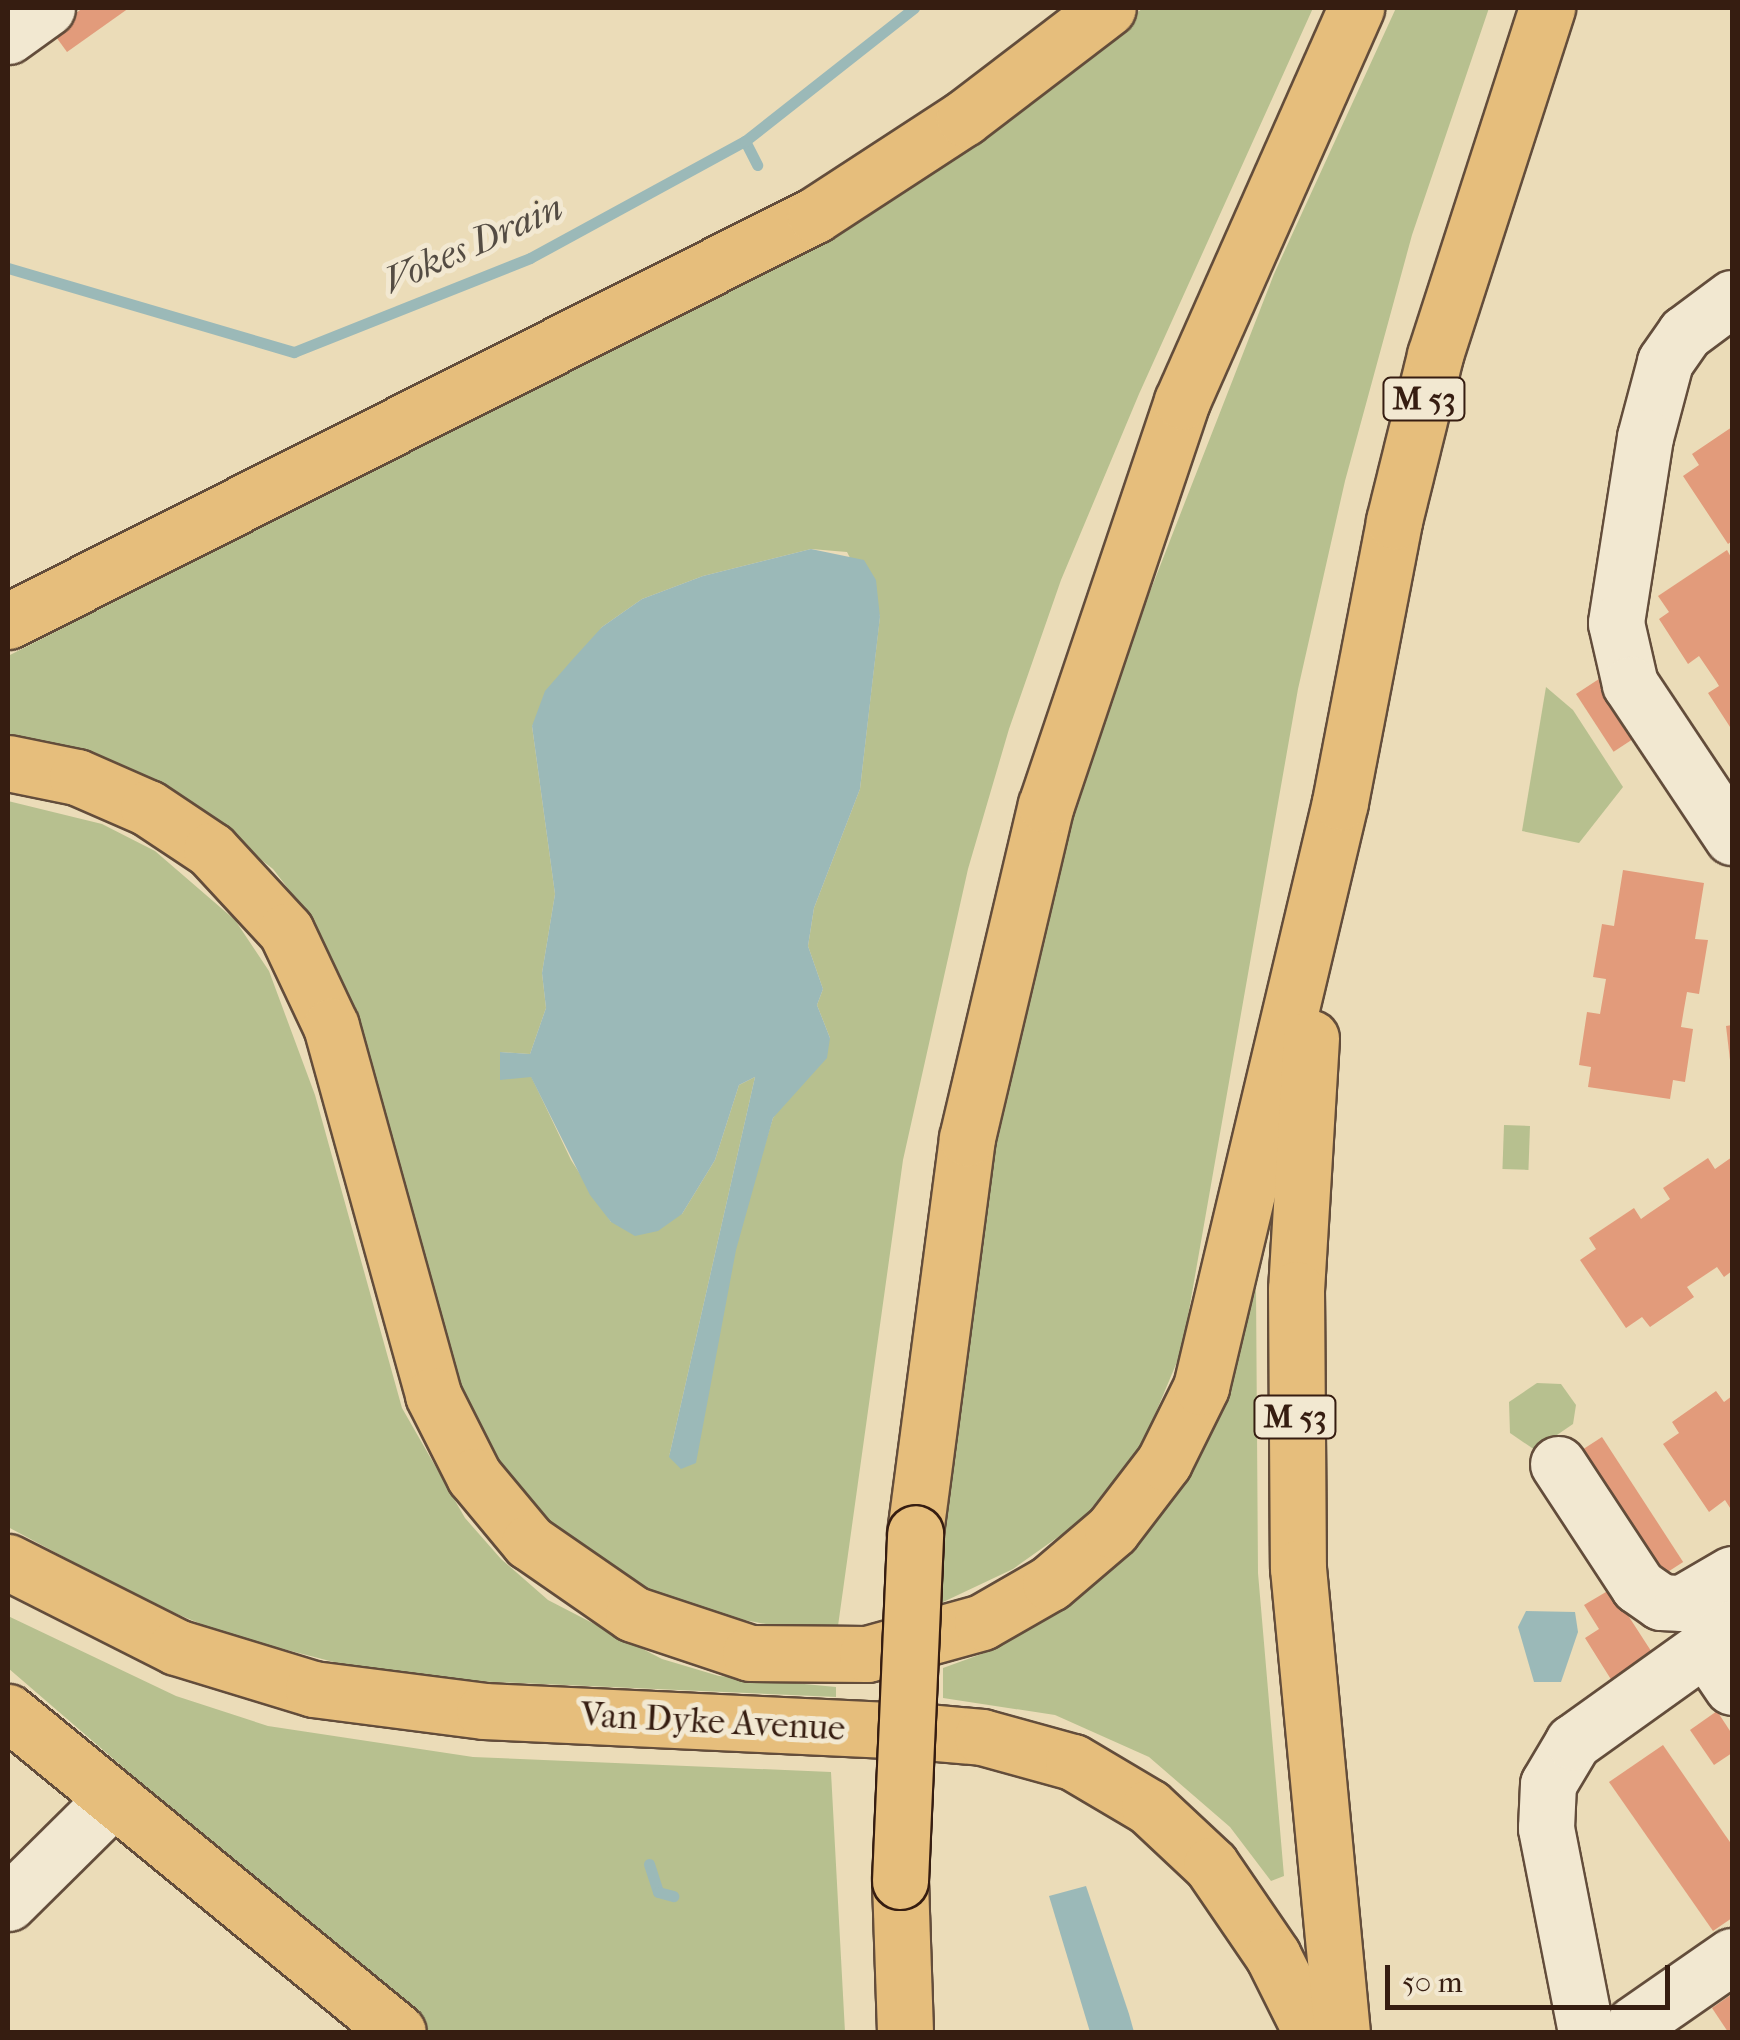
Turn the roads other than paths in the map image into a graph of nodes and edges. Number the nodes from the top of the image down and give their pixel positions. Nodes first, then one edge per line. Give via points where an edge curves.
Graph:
1 (47, 8) edge
2 (1108, 8) edge
3 (1356, 8) edge
4 (1547, 8) edge
5 (8, 36) edge
6 (1732, 298) edge
7 (8, 621) edge
8 (8, 763) edge
9 (1340, 802) junction
10 (1732, 837) edge
11 (1558, 1464) dead end
12 (8, 1562) edge
13 (1732, 1574) edge
14 (1723, 1654) edge
15 (8, 1712) edge
16 (110, 1802) junction
17 (8, 1903) edge
18 (1732, 1956) edge
19 (1610, 2028) edge
20 (398, 2032) edge
21 (905, 2032) edge
22 (1311, 2032) edge
23 (1342, 2032) edge

1 - 5 street
2 - 7 main road via 951,128 815,215
3 - 21 main road, bridge via 1182,400 1046,806 967,1138 915,1533 900,1880
4 - 9 main road, M 53 via 1435,355 1394,521
6 - 10 street via 1685,333 1665,362 1616,623 1630,684
8 - 9 main road via 77,777 148,808 239,875 286,930 331,1026 433,1396 500,1510 564,1571 632,1614 712,1644 788,1658 910,1644 1018,1604 1112,1530 1164,1462 1200,1386
9 - 23 main road, M 53 via 1310,1044 1294,1375 1303,1662
11 - 13 street via 1638,1586 1660,1602 1693,1598
12 - 22 main road, Van Dyke Avenue via 176,1647 314,1689 484,1711 982,1737 1073,1762 1149,1806 1211,1866 1273,1956
14 - 19 street via 1573,1742 1548,1784 1546,1828
15 - 16 main road
16 - 17 street
16 - 20 main road
18 - 19 street

